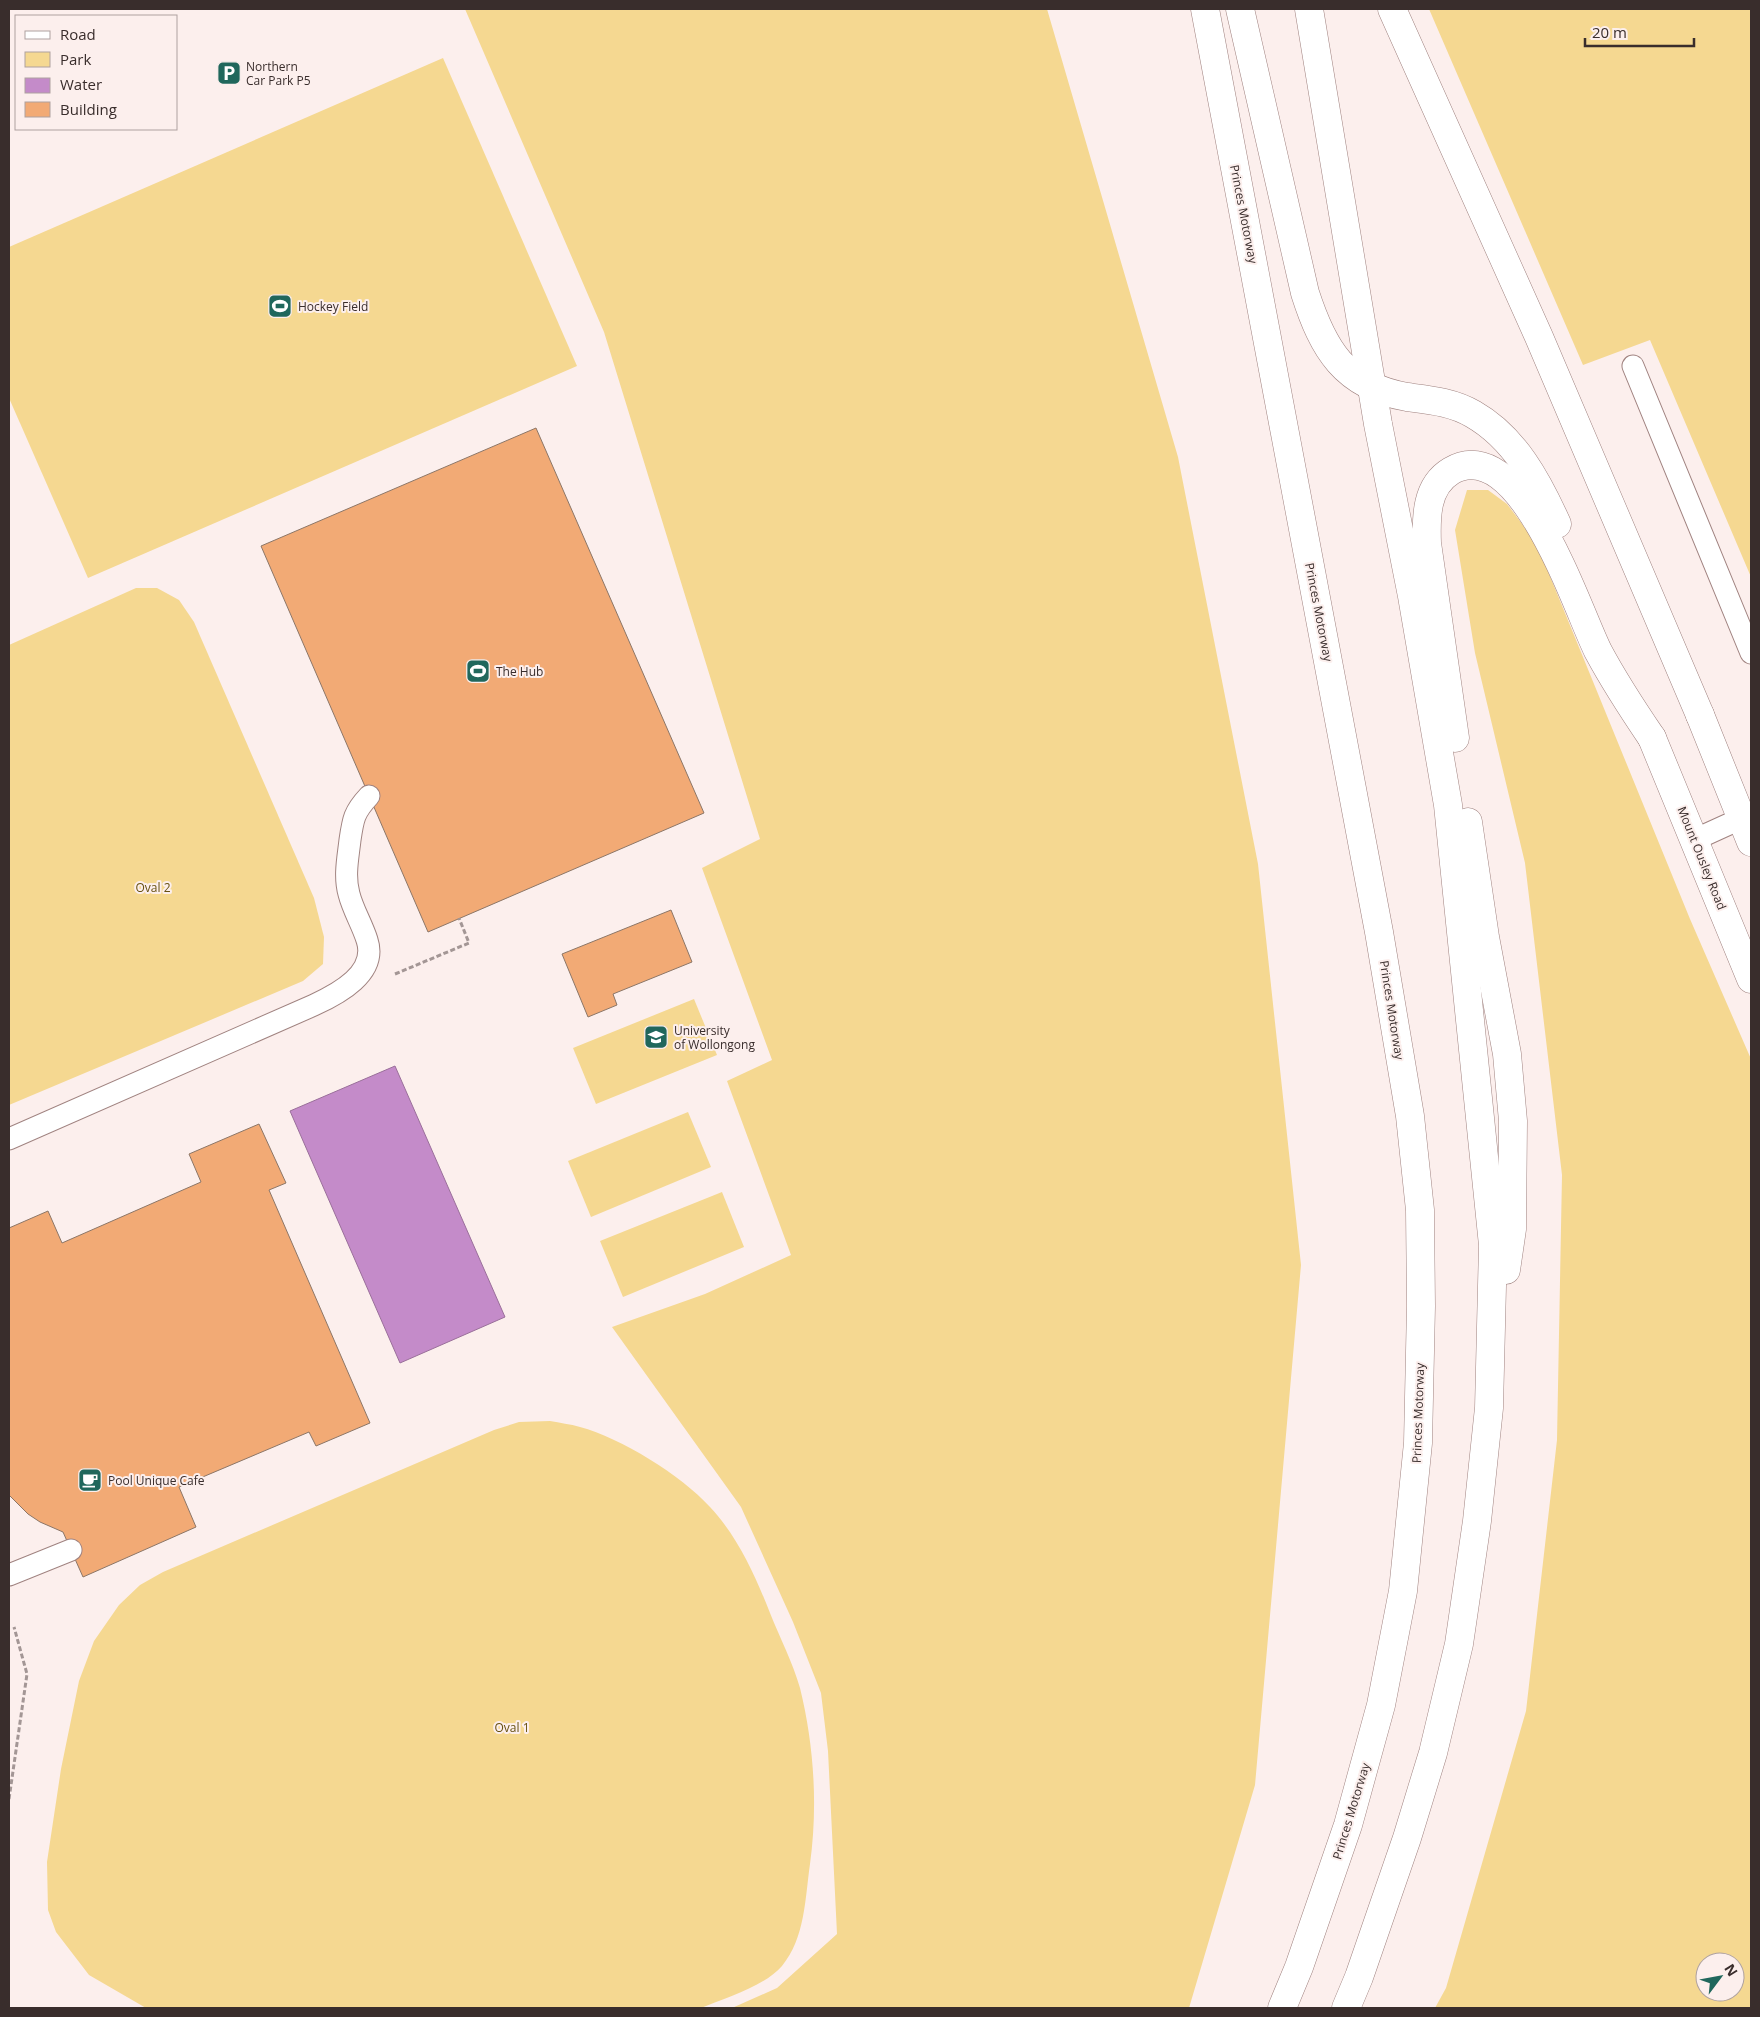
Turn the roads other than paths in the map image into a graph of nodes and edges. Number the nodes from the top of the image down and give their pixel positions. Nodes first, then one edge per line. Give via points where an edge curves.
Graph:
1 (1205, 9) edge
2 (1240, 9) edge
3 (1309, 9) edge
4 (1392, 9) edge
5 (1633, 366) dead end
6 (1372, 388) junction
7 (1751, 653) edge
8 (1652, 738) junction
9 (369, 796) dead end
10 (1749, 825) edge
11 (1694, 840) junction
12 (1751, 979) edge
13 (9, 1139) edge
14 (1489, 1408) junction
15 (71, 1550) dead end
16 (9, 1575) edge
17 (1282, 2008) edge
18 (1346, 2008) edge

1 - 17 main road, Princes Motorway via 1379,932 1410,1116 1420,1210 1418,1443 1403,1591 1381,1706 1348,1825
2 - 6 main road via 1315,325 1330,351 1351,375
3 - 6 main road
4 - 10 main road via 1546,354
5 - 7 lane
6 - 8 main road via 1457,406 1473,414 1510,444 1546,500
6 - 14 main road via 1448,805 1493,1245
8 - 11 main road, Mount Ousley Road
8 - 14 main road via 1598,650 1549,542 1520,495 1490,469 1477,465 1451,471 1441,480 1428,506 1427,543 1485,937 1507,1054 1513,1121 1512,1229
9 - 13 lane via 356,809 346,873 348,893 368,942 368,958 350,985 335,996
10 - 11 lane
11 - 12 main road, Mount Ousley Road
14 - 18 main road via 1478,1521 1457,1653 1433,1753 1407,1838
15 - 16 lane

